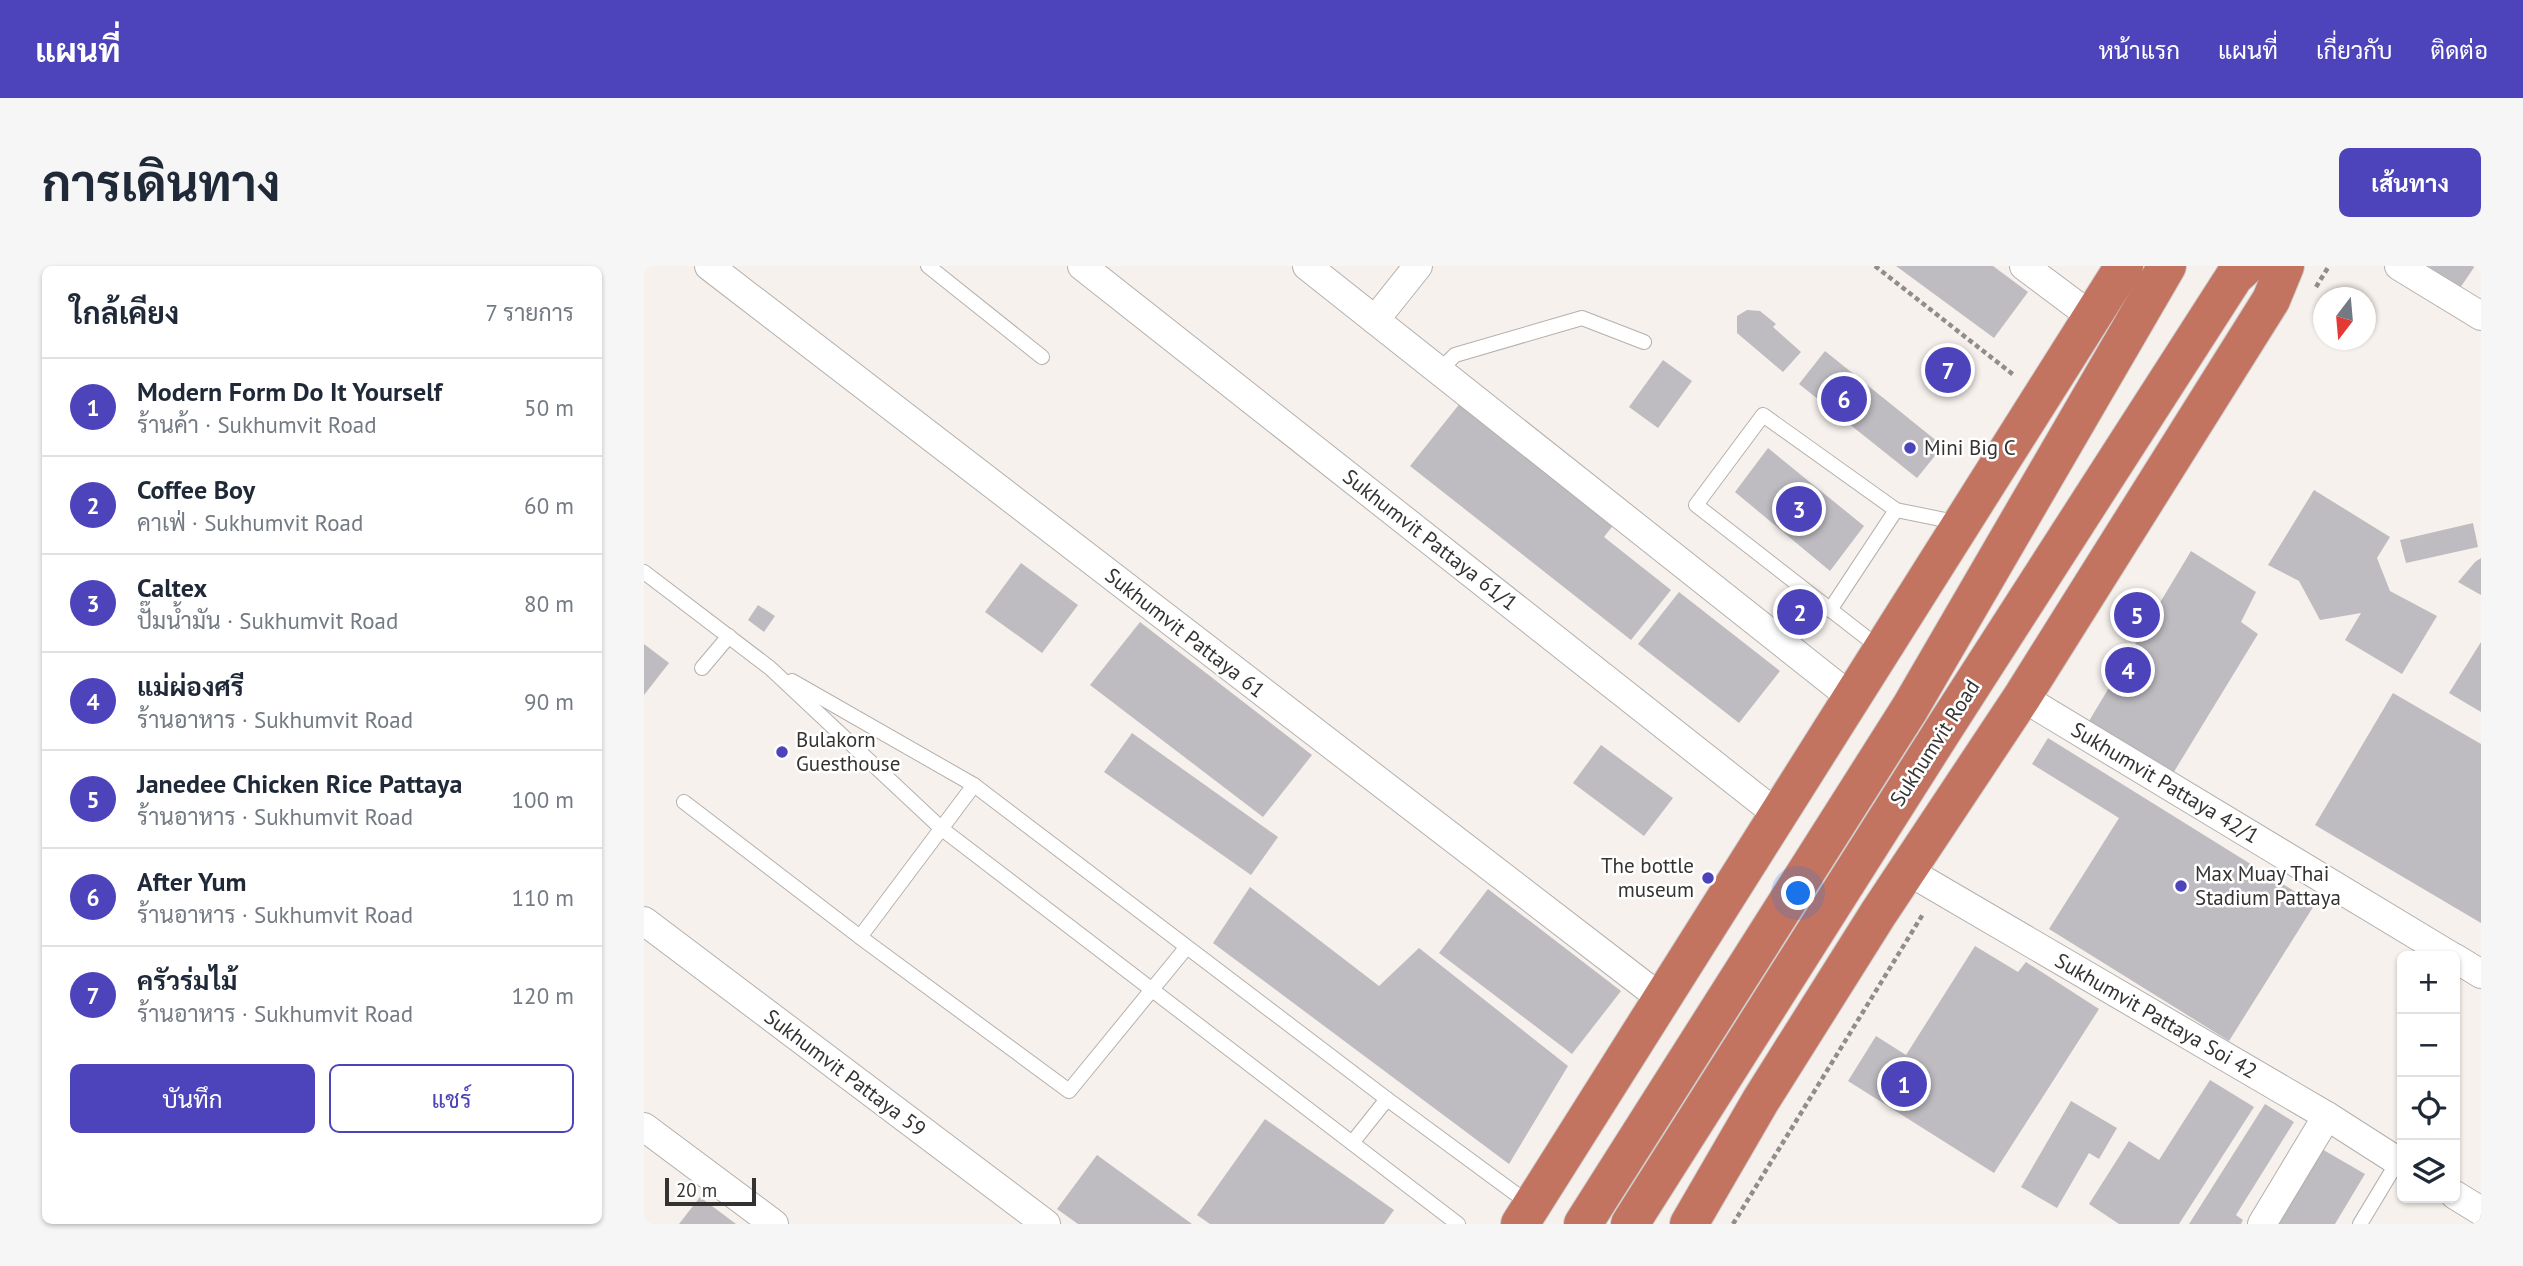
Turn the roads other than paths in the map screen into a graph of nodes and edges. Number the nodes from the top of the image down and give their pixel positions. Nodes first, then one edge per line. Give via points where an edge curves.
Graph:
1 (709, 266) edge
2 (928, 266) edge
3 (1082, 266) edge
4 (1307, 266) edge
5 (1418, 266) edge
6 (2024, 266) edge
7 (2124, 266) edge
8 (2167, 266) edge
9 (2246, 266) edge
10 (2285, 266) edge
11 (2399, 266) edge
12 (2481, 316) edge
13 (2092, 317) junction
14 (1375, 320) junction
15 (1644, 342) dead end
16 (1042, 357) dead end
17 (1440, 370) junction
18 (1896, 510) junction
19 (1962, 523) junction
20 (644, 572) edge
21 (1830, 610) junction
22 (729, 636) junction
23 (1882, 650) junction
24 (702, 667) dead end
25 (770, 668) junction
26 (2022, 697) junction
27 (1852, 698) junction
28 (974, 785) junction
29 (684, 802) dead end
30 (1778, 815) junction
31 (942, 829) junction
32 (1908, 871) junction
33 (644, 921) edge
34 (860, 937) junction
35 (1186, 948) junction
36 (2443, 951) edge
37 (2460, 961) edge
38 (2481, 974) edge
39 (1153, 990) junction
40 (1662, 999) junction
41 (1387, 1099) junction
42 (2327, 1116) junction
43 (644, 1127) edge
44 (1352, 1143) junction
45 (2397, 1161) edge
46 (2397, 1168) edge
47 (2460, 1198) edge
48 (2481, 1211) edge
49 (1526, 1215) edge
50 (774, 1224) edge
51 (1046, 1224) edge
52 (1458, 1224) edge
53 (1583, 1224) edge
54 (1630, 1224) edge
55 (1689, 1224) edge
56 (2262, 1224) edge
57 (2360, 1224) edge

1 - 40 street, Sukhumvit Pattaya 61
2 - 16 lane
3 - 30 street, Sukhumvit Pattaya 61/1
4 - 14 street
5 - 14 street
6 - 13 street
7 - 13 highway
8 - 53 highway, Sukhumvit Road via 1910,708
9 - 54 highway, Sukhumvit Road via 2234,277 1974,681
10 - 26 highway via 2271,300
11 - 12 street
13 - 19 highway
14 - 17 street
15 - 17 lane via 1582,318 1455,355
17 - 27 street
18 - 19 lane
18 - 21 lane
18 - 21 lane via 1763,415 1696,505
19 - 23 highway
20 - 22 lane
21 - 23 lane
22 - 24 lane
22 - 25 lane
23 - 27 highway
25 - 28 lane
25 - 31 lane
26 - 32 highway
26 - 36 street, Sukhumvit Pattaya 42/1
27 - 30 highway
28 - 31 lane
28 - 35 lane
29 - 34 lane
30 - 40 highway
31 - 34 lane
31 - 39 lane
32 - 42 street, Sukhumvit Pattaya Soi 42
32 - 55 highway via 1761,1100
33 - 51 street, Sukhumvit Pattaya 59
34 - 39 lane via 1069,1091
35 - 39 lane
35 - 41 lane
37 - 38 street, Sukhumvit Pattaya 42/1
39 - 44 lane
40 - 49 highway
41 - 44 lane
41 - 49 lane
42 - 45 street, Sukhumvit Pattaya Soi 42
42 - 56 street
43 - 50 street
44 - 52 lane
46 - 57 lane
47 - 48 street

